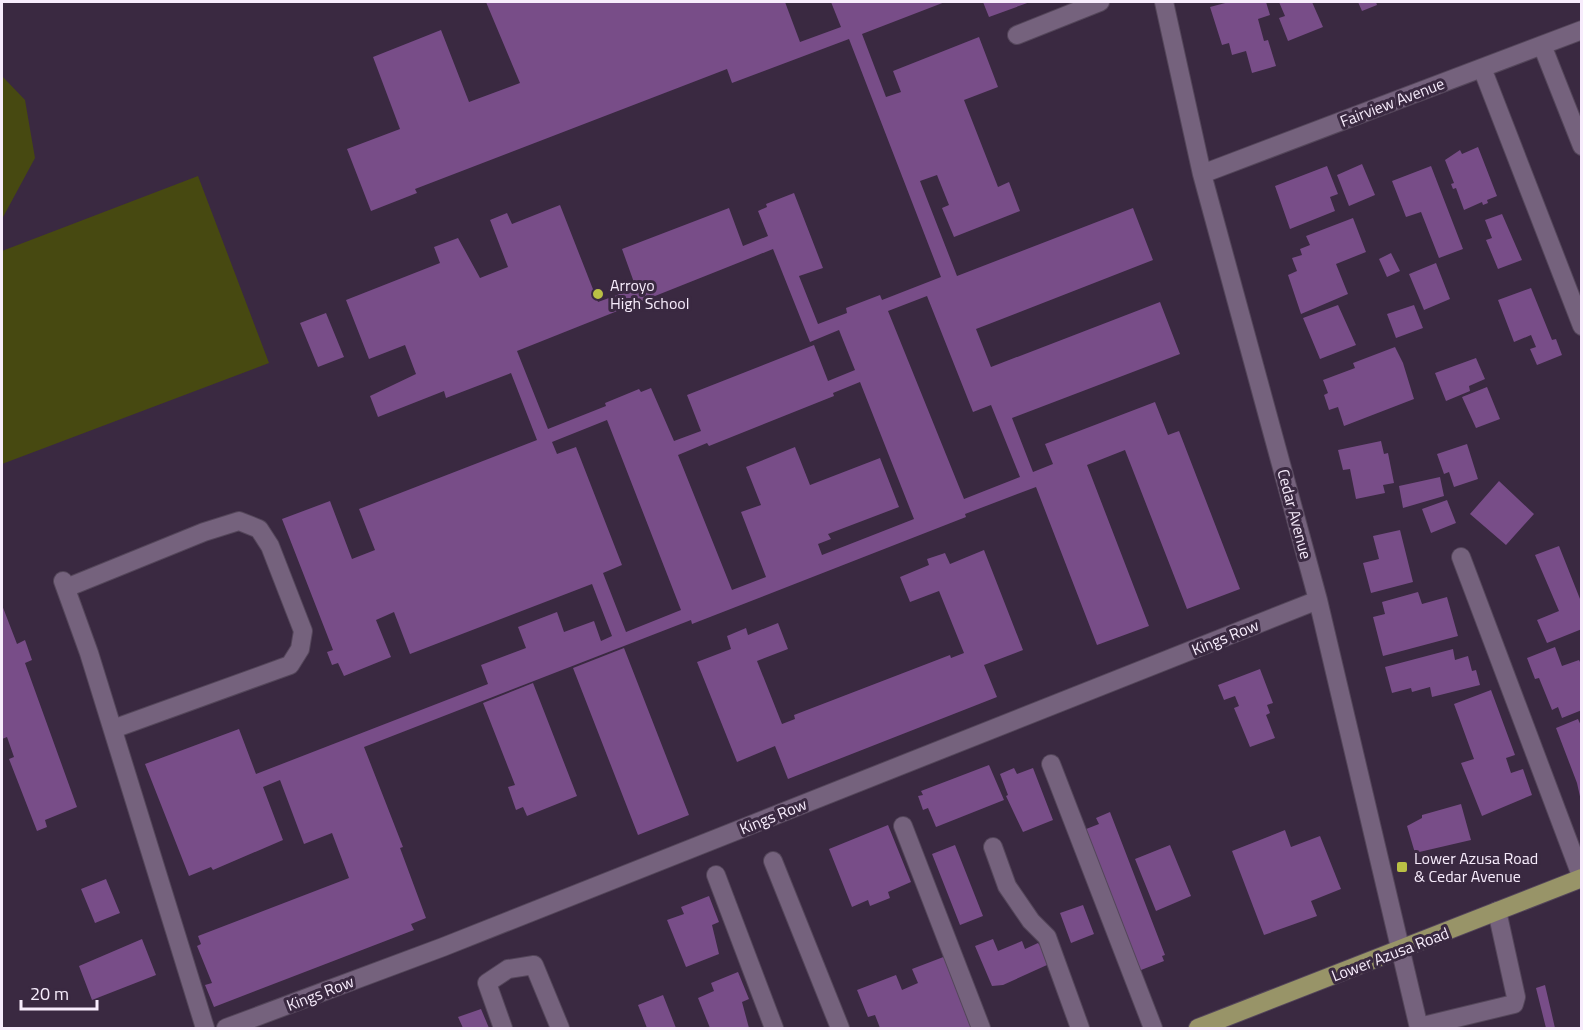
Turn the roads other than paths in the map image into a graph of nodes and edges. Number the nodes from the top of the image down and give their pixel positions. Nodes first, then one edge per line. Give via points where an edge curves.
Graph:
1 (1100, 2) edge
2 (1164, 2) edge
3 (1581, 30) edge
4 (1017, 35) dead end
5 (1542, 45) junction
6 (1482, 68) junction
7 (1581, 146) edge
8 (1202, 174) junction
9 (1581, 326) edge
10 (1461, 557) dead end
11 (1318, 600) junction
12 (113, 729) junction
13 (1051, 764) dead end
14 (903, 826) dead end
15 (993, 847) dead end
16 (773, 861) dead end
17 (716, 875) dead end
18 (1581, 878) edge
19 (1497, 911) junction
20 (1401, 950) junction
21 (1419, 1028) edge
22 (205, 1029) edge
23 (226, 1029) edge
24 (503, 1029) edge
25 (560, 1029) edge
26 (774, 1029) edge
27 (840, 1029) edge
28 (981, 1029) edge
29 (1080, 1029) edge
30 (1153, 1029) edge
31 (1198, 1029) edge

1 - 4 street
2 - 8 street, Cedar Avenue
3 - 5 street, Fairview Avenue
5 - 6 street, Fairview Avenue
5 - 7 street
6 - 8 street, Fairview Avenue
6 - 9 street
8 - 11 street, Cedar Avenue
10 - 18 street
11 - 20 street, Cedar Avenue
11 - 23 street, Kings Row via 443,947
12 - 12 street via 64,584 238,521 259,529 270,546 303,631 300,649 290,665
12 - 22 street
13 - 30 street
14 - 28 street
15 - 29 street via 1007,886 1047,937
16 - 27 street
17 - 26 street
18 - 19 main road, Lower Azusa Road
19 - 20 main road, Lower Azusa Road
19 - 21 street via 1516,997 1514,1004
20 - 21 street, Cedar Avenue
20 - 31 main road, Lower Azusa Road
24 - 25 street via 487,983 508,969 534,964

